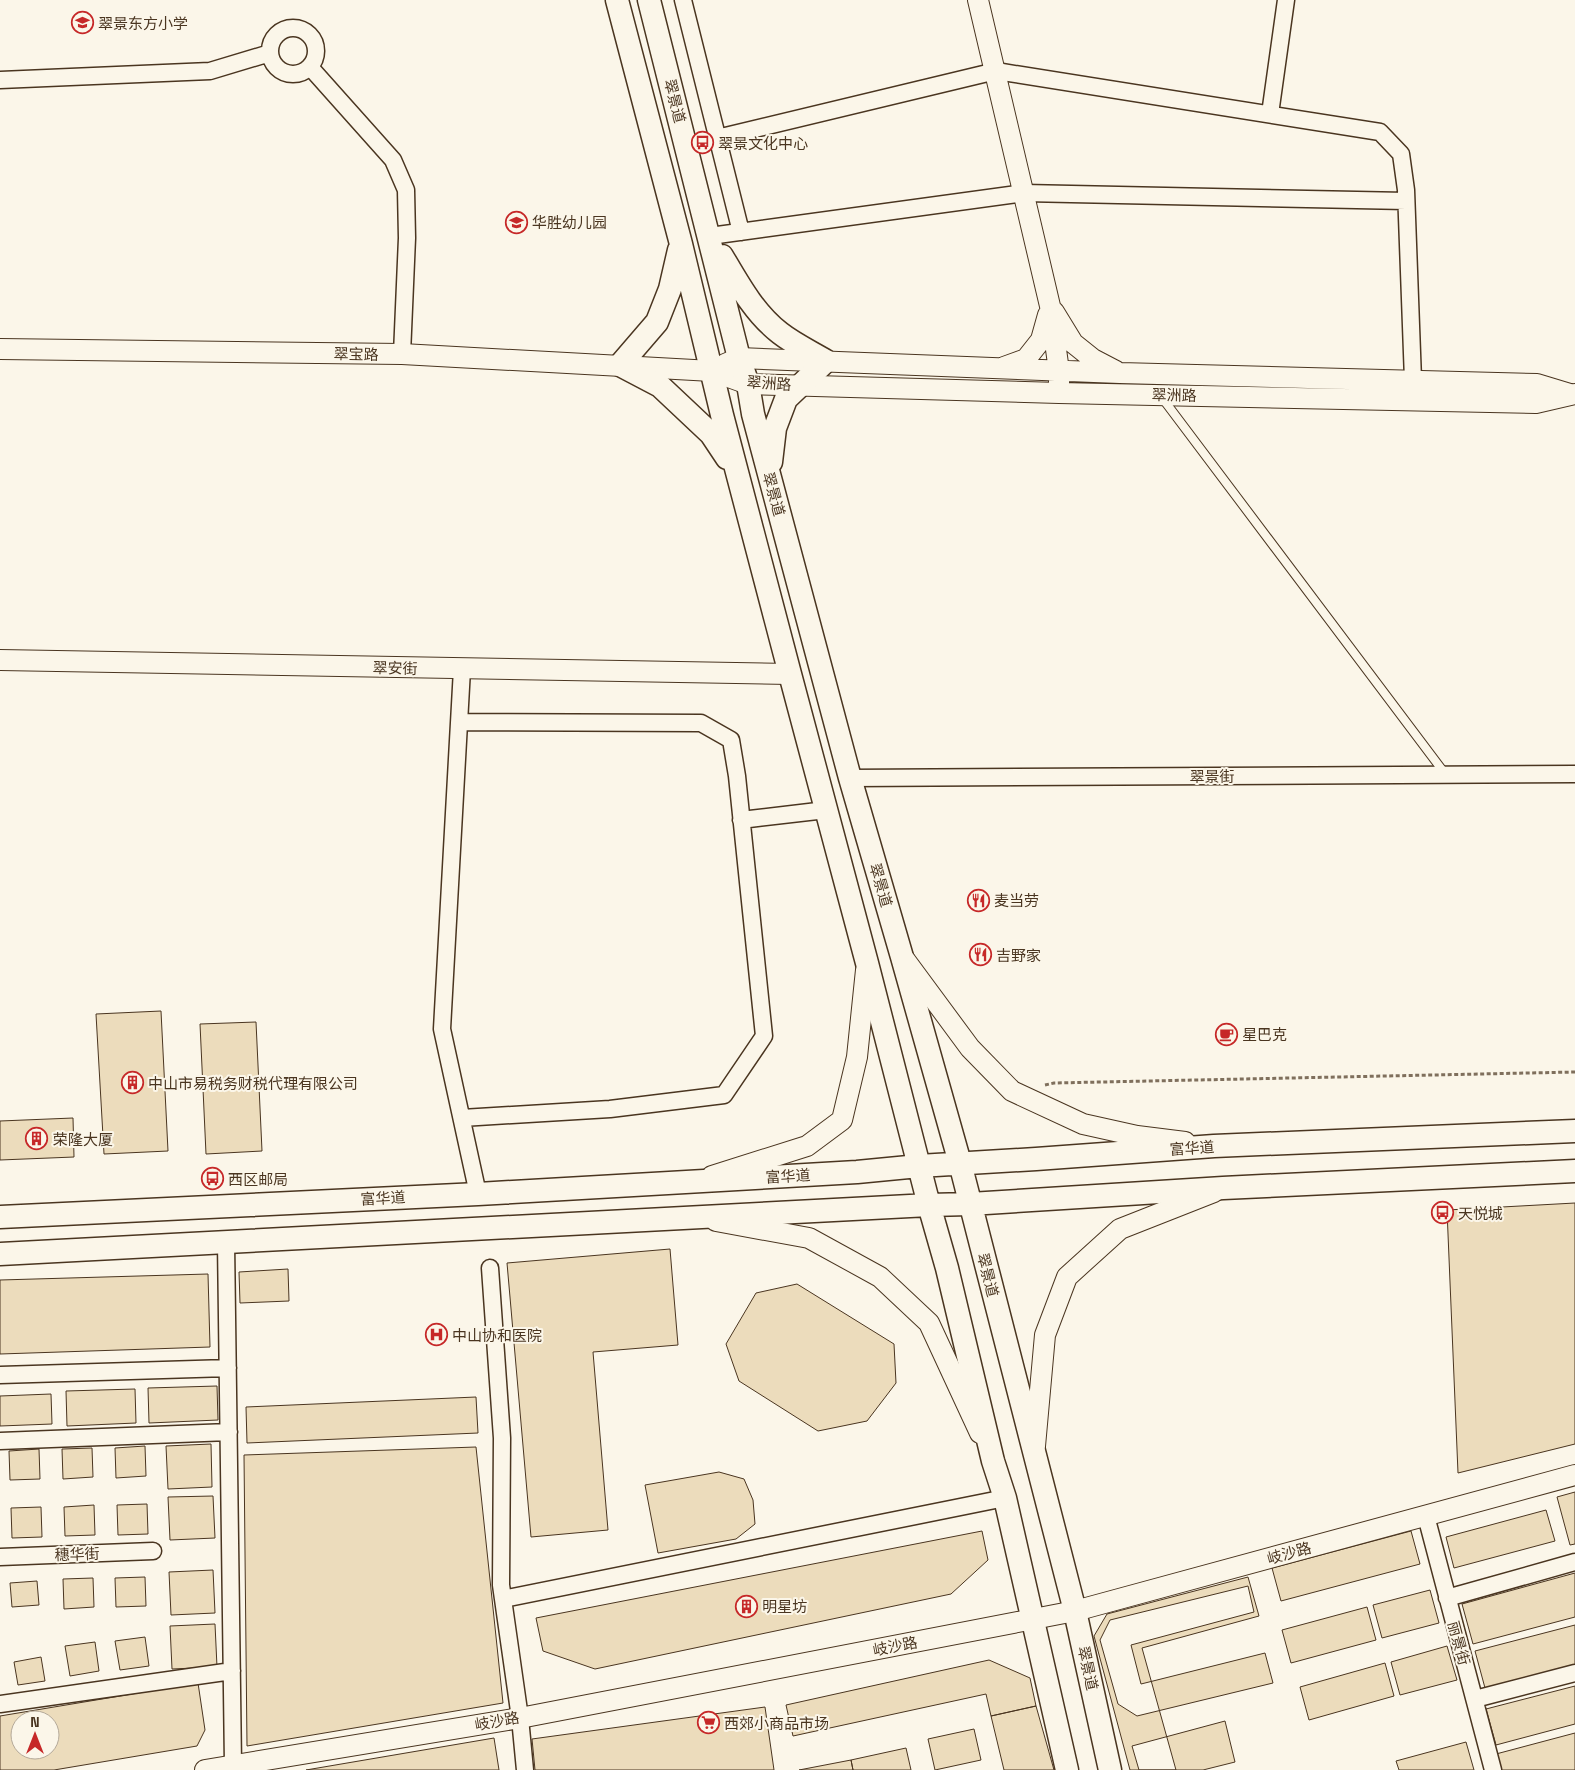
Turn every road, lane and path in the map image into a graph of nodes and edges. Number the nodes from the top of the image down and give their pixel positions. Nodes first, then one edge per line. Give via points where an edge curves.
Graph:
1 (617, 0) edge
2 (649, 0) edge
3 (683, 0) edge
4 (978, 0) edge
5 (1286, 0) edge
6 (270, 53) junction
7 (310, 67) junction
8 (996, 71) junction
9 (0, 80) edge
10 (1270, 114) junction
11 (717, 138) junction
12 (1024, 193) junction
13 (1406, 201) junction
14 (741, 232) junction
15 (710, 236) junction
16 (680, 244) junction
17 (1050, 306) junction
18 (0, 349) edge
19 (402, 354) junction
20 (739, 358) junction
21 (826, 361) junction
22 (620, 365) junction
23 (1000, 369) junction
24 (712, 371) junction
25 (1059, 371) junction
26 (1120, 373) junction
27 (1413, 380) junction
28 (748, 384) junction
29 (798, 385) junction
30 (1059, 393) junction
31 (1573, 394) edge
32 (1160, 395) junction
33 (769, 475) junction
34 (739, 477) junction
35 (0, 660) edge
36 (462, 669) junction
37 (790, 674) junction
38 (459, 722) junction
39 (1575, 774) edge
40 (1446, 775) junction
41 (850, 778) junction
42 (826, 810) junction
43 (741, 820) junction
44 (902, 956) junction
45 (867, 963) junction
46 (1575, 1072) edge
47 (1012, 1091) junction
48 (462, 1118) junction
49 (1575, 1131) edge
50 (1214, 1146) junction
51 (960, 1164) junction
52 (919, 1166) junction
53 (1575, 1171) edge
54 (693, 1182) junction
55 (1223, 1188) junction
56 (478, 1194) junction
57 (970, 1204) junction
58 (929, 1205) junction
59 (0, 1217) edge
60 (697, 1218) junction
61 (226, 1242) junction
62 (0, 1254) edge
63 (490, 1268) dead end
64 (228, 1368) junction
65 (0, 1375) edge
66 (229, 1432) junction
67 (0, 1441) edge
68 (1034, 1453) junction
69 (993, 1461) junction
70 (1575, 1475) edge
71 (1005, 1498) junction
72 (1426, 1516) junction
73 (153, 1551) dead end
74 (0, 1558) edge
75 (1575, 1562) edge
76 (503, 1598) junction
77 (1447, 1598) junction
78 (1075, 1611) junction
79 (1032, 1620) junction
80 (232, 1671) junction
81 (1575, 1674) edge
82 (1475, 1698) junction
83 (0, 1704) edge
84 (520, 1718) junction
85 (233, 1765) junction
86 (205, 1770) edge
87 (525, 1770) edge
88 (1067, 1770) edge
89 (1110, 1770) edge
90 (1493, 1770) edge

1 - 16 main road, 翠景道
2 - 15 main road, 翠景道
3 - 11 street
4 - 8 street
5 - 10 street
6 - 7 street via 276,67 289,74
6 - 7 street via 270,46 278,33 300,29 307,32 316,45
6 - 9 street via 210,71
7 - 19 street via 393,160 406,190
8 - 10 street
8 - 11 street
8 - 12 street
10 - 13 street via 1380,132 1401,154
11 - 14 street
12 - 13 street
12 - 14 street
12 - 17 street
13 - 27 street
14 - 15 street
15 - 20 main road, 翠景道
15 - 21 main road via 762,317 780,333
16 - 22 main road via 670,289 657,322
16 - 24 main road, 翠景道
17 - 23 street via 1041,340 1026,359
17 - 25 street
17 - 26 street via 1073,343 1093,359
18 - 19 street, 翠宝路
19 - 22 street, 翠宝路
20 - 21 street, 翠洲路
20 - 24 street, 翠洲路
20 - 28 main road, 翠景道
21 - 23 street, 翠洲路
21 - 29 main road
22 - 24 street, 翠宝路
22 - 34 main road via 660,386 684,408 711,434
23 - 25 street, 翠洲路
24 - 28 street, 翠洲路
24 - 34 main road, 翠景道
25 - 26 street, 翠洲路
25 - 30 street
26 - 27 street, 翠洲路
27 - 31 street, 翠洲路 via 1537,384
28 - 29 street, 翠洲路
28 - 33 main road, 翠景道
29 - 30 street, 翠洲路
29 - 33 main road via 786,399 775,428
30 - 32 street, 翠洲路
31 - 32 street, 翠洲路 via 1536,403
32 - 40 lane
33 - 41 main road, 翠景道
34 - 37 main road, 翠景道
35 - 36 street, 翠安街
36 - 37 street, 翠安街
36 - 38 street
37 - 42 main road, 翠景道
38 - 43 street via 701,723 731,740
38 - 48 street via 442,1028
39 - 40 street, 翠景街
40 - 41 street, 翠景街
41 - 44 main road, 翠景道
42 - 43 street
42 - 45 main road, 翠景道
43 - 48 street via 764,1036 724,1095 610,1110
44 - 47 street via 970,1048
44 - 51 main road, 翠景道
45 - 52 main road, 翠景道
45 - 54 street via 858,1057 842,1120 807,1146
46 - 47 path via 1054,1083
47 - 50 street via 1083,1124 1137,1136
48 - 56 street
49 - 50 main road, 富华道
50 - 51 main road, 富华道
51 - 52 main road, 富华道
51 - 57 main road, 翠景道
52 - 54 main road, 富华道
52 - 58 main road, 翠景道
53 - 55 main road
54 - 56 main road, 富华道
55 - 57 main road
55 - 68 street via 1120,1228 1067,1277 1045,1336
56 - 59 main road, 富华道
57 - 58 main road
57 - 68 main road, 翠景道
58 - 60 main road
58 - 69 main road, 翠景道 via 948,1268
60 - 61 main road
60 - 69 street via 809,1238 880,1276 929,1323
61 - 62 main road
61 - 64 street
63 - 76 street via 502,1438
64 - 65 street
64 - 66 street
66 - 67 street
66 - 80 street
68 - 78 main road, 翠景道
69 - 71 main road, 翠景道
70 - 72 street, 岐沙路
71 - 76 street
71 - 79 main road, 翠景道
72 - 77 street, 丽景街
72 - 78 street, 岐沙路
73 - 74 street, 穗华街
75 - 77 street
76 - 84 street
77 - 82 street, 丽景街
78 - 79 street, 岐沙路
78 - 89 main road, 翠景道
79 - 84 street, 岐沙路
79 - 88 main road, 翠景道
80 - 83 street
80 - 85 street
81 - 82 street
82 - 90 street, 丽景街
84 - 85 street, 岐沙路
84 - 87 street
85 - 86 street, 岐沙路

